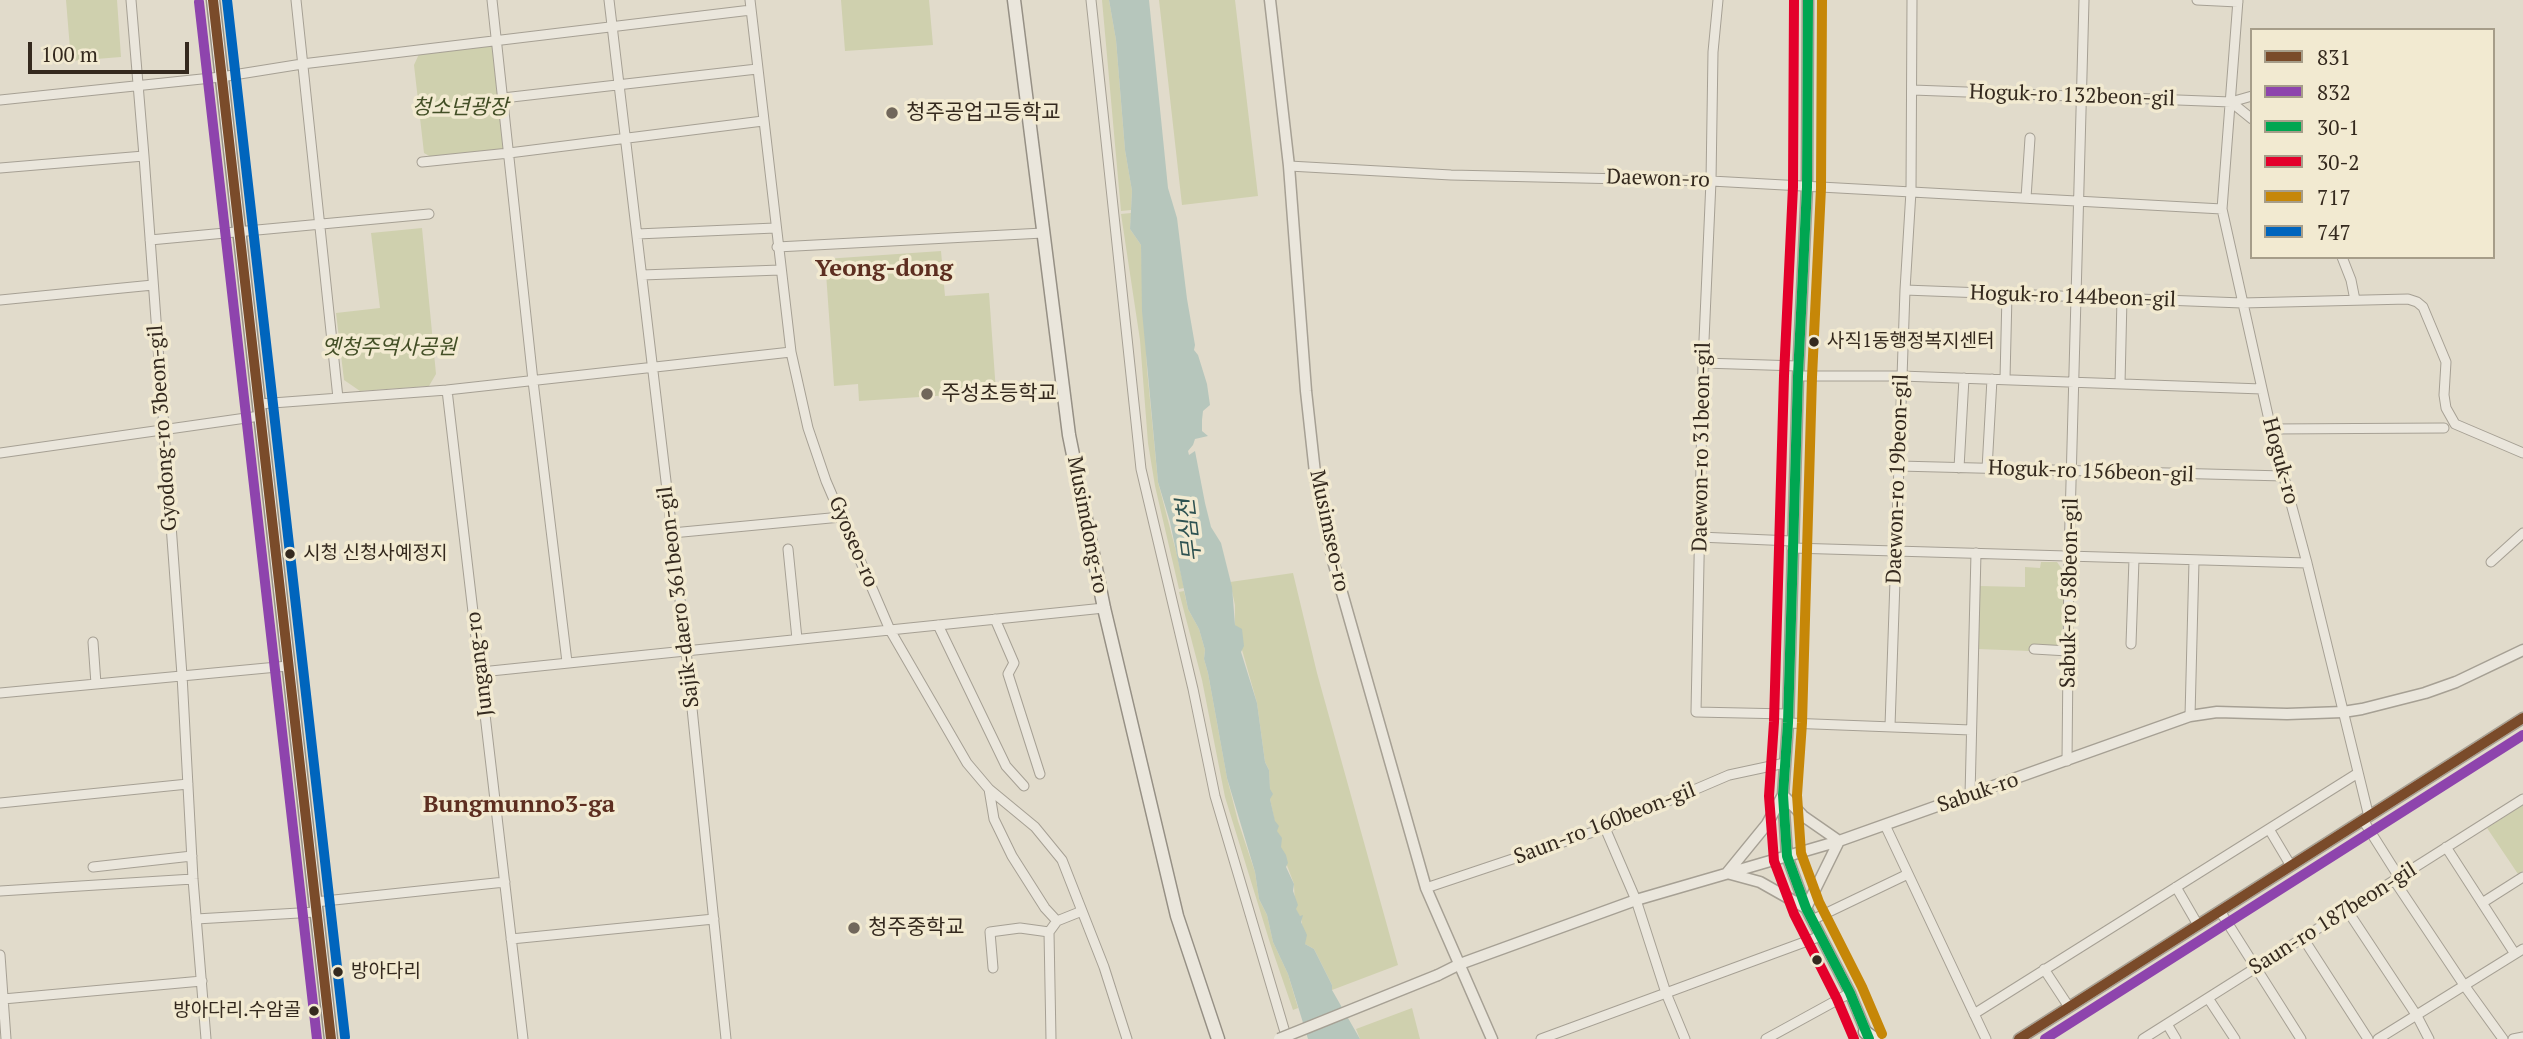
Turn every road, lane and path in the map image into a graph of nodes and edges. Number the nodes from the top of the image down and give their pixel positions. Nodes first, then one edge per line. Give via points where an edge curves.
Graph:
1 (131, 0) edge
2 (213, 0) edge
3 (296, 0) edge
4 (492, 0) edge
5 (609, 0) edge
6 (1014, 0) edge
7 (1091, 0) edge
8 (1270, 0) edge
9 (1718, 0) edge
10 (1808, 0) edge
11 (1912, 0) edge
12 (2084, 0) edge
13 (2197, 0) edge
14 (2238, 1) edge
15 (750, 5) edge
16 (612, 28) junction
17 (496, 41) junction
18 (302, 64) junction
19 (757, 69) junction
20 (221, 77) junction
21 (137, 85) junction
22 (620, 85) junction
23 (1913, 90) junction
24 (2081, 96) junction
25 (2250, 97) edge
26 (503, 98) junction
27 (0, 100) edge
28 (2231, 102) junction
29 (2250, 117) edge
30 (763, 121) junction
31 (627, 136) junction
32 (2030, 138) dead end
33 (509, 153) junction
34 (144, 156) junction
35 (422, 162) dead end
36 (1289, 166) junction
37 (0, 168) edge
38 (1711, 181) junction
39 (1807, 187) junction
40 (1911, 191) junction
41 (2026, 198) junction
42 (2078, 200) junction
43 (2222, 209) junction
44 (429, 214) dead end
45 (320, 224) junction
46 (775, 228) junction
47 (239, 232) junction
48 (637, 233) junction
49 (1043, 233) junction
50 (150, 240) junction
51 (777, 247) junction
52 (2343, 259) edge
53 (780, 270) junction
54 (642, 275) junction
55 (153, 285) junction
56 (1905, 290) junction
57 (2007, 294) junction
58 (2077, 297) junction
59 (2122, 298) junction
60 (0, 300) edge
61 (2355, 300) junction
62 (2242, 303) junction
63 (791, 352) junction
64 (1703, 363) junction
65 (652, 368) junction
66 (1798, 371) junction
67 (1901, 376) junction
68 (1964, 378) junction
69 (1992, 379) junction
70 (2005, 379) junction
71 (533, 381) junction
72 (2074, 382) junction
73 (2120, 384) junction
74 (2262, 389) junction
75 (447, 390) junction
76 (338, 398) junction
77 (259, 410) junction
78 (2444, 428) dead end
79 (163, 429) junction
80 (2272, 429) junction
81 (0, 453) edge
82 (2523, 453) edge
83 (1899, 466) junction
84 (1959, 468) junction
85 (1987, 469) junction
86 (2072, 472) junction
87 (2284, 476) junction
88 (841, 517) junction
89 (671, 533) junction
90 (2523, 533) edge
91 (1699, 537) junction
92 (1792, 544) junction
93 (788, 549) dead end
94 (1895, 551) junction
95 (1976, 553) junction
96 (2069, 557) junction
97 (2134, 559) junction
98 (2193, 561) junction
99 (2491, 562) dead end
100 (2307, 563) junction
101 (1104, 608) junction
102 (995, 619) junction
103 (937, 625) junction
104 (890, 629) junction
105 (797, 639) junction
106 (93, 642) dead end
107 (2131, 644) dead end
108 (2034, 649) dead end
109 (686, 650) junction
110 (2523, 650) edge
111 (2068, 651) junction
112 (567, 663) junction
113 (288, 666) junction
114 (481, 672) junction
115 (182, 676) junction
116 (96, 684) junction
117 (0, 693) edge
118 (2343, 712) junction
119 (2190, 716) junction
120 (1788, 718) junction
121 (2523, 718) edge
122 (1890, 726) junction
123 (1971, 730) junction
124 (2067, 761) junction
125 (1785, 763) junction
126 (2358, 773) junction
127 (1040, 774) dead end
128 (188, 784) junction
129 (1024, 786) dead end
130 (989, 789) junction
131 (1783, 795) junction
132 (1970, 795) junction
133 (2523, 799) edge
134 (0, 803) edge
135 (2366, 818) junction
136 (1885, 825) junction
137 (1605, 828) junction
138 (2269, 829) junction
139 (1839, 841) junction
140 (2446, 847) junction
141 (191, 856) junction
142 (1787, 856) junction
143 (2291, 866) junction
144 (93, 867) dead end
145 (1727, 873) junction
146 (1908, 874) junction
147 (2523, 877) edge
148 (2397, 878) junction
149 (193, 879) junction
150 (505, 882) junction
151 (2176, 887) junction
152 (1426, 888) junction
153 (0, 891) edge
154 (1636, 901) junction
155 (2482, 902) junction
156 (316, 907) junction
157 (1806, 908) junction
158 (2347, 910) junction
159 (1082, 911) junction
160 (2220, 912) junction
161 (196, 919) junction
162 (714, 919) junction
163 (1056, 920) junction
164 (1812, 920) junction
165 (2198, 925) junction
166 (1049, 932) junction
167 (1821, 936) junction
168 (2303, 938) junction
169 (511, 939) junction
170 (2519, 951) edge
171 (0, 954) edge
172 (1460, 964) junction
173 (993, 968) dead end
174 (2255, 968) junction
175 (2044, 970) junction
176 (202, 981) junction
177 (2464, 985) junction
178 (1666, 993) junction
179 (1850, 993) junction
180 (2208, 998) junction
181 (3, 999) junction
182 (2069, 1007) junction
183 (1974, 1014) junction
184 (2417, 1016) junction
185 (2167, 1024) junction
186 (1870, 1037) edge
187 (2523, 1037) edge
188 (2507, 1038) edge
189 (6, 1039) edge
190 (206, 1039) edge
191 (331, 1039) edge
192 (523, 1039) edge
193 (726, 1039) edge
194 (1051, 1039) edge
195 (1127, 1039) edge
196 (1218, 1039) edge
197 (1279, 1039) edge
198 (1287, 1039) edge
199 (1492, 1039) edge
200 (1541, 1039) edge
201 (1685, 1039) edge
202 (1766, 1039) edge
203 (1986, 1039) edge
204 (2019, 1039) edge
205 (2143, 1039) edge
206 (2176, 1039) edge
207 (2235, 1039) edge
208 (2301, 1039) edge
209 (2368, 1039) edge
210 (2378, 1039) edge
211 (2429, 1039) edge

1 - 21 street, Gyodong-ro 3beon-gil
2 - 20 main road
3 - 18 street
4 - 17 street
5 - 16 street, Sajik-daero 361beon-gil
6 - 49 main road, Musimdong-ro
7 - 198 street via 1141,469 1215,796
8 - 36 street, Musimseo-ro
9 - 38 street, Daewon-ro 31beon-gil
10 - 39 street
11 - 23 street, Daewon-ro 19beon-gil
12 - 24 street, Sabuk-ro 58beon-gil
13 - 14 street
14 - 28 street, Hoguk-ro
15 - 16 street
15 - 19 street, Gyoseo-ro
16 - 17 street
16 - 22 street, Sajik-daero 361beon-gil
17 - 18 street
17 - 26 street
18 - 20 street
18 - 45 street
19 - 22 street
19 - 30 street, Gyoseo-ro
20 - 21 street
20 - 47 main road
21 - 27 street
21 - 34 street, Gyodong-ro 3beon-gil
22 - 26 street
22 - 31 street, Sajik-daero 361beon-gil
23 - 24 street, Hoguk-ro 132beon-gil
23 - 40 street, Daewon-ro 19beon-gil
24 - 28 street, Hoguk-ro 132beon-gil
24 - 42 street, Sabuk-ro 58beon-gil
25 - 28 street
26 - 33 street
28 - 29 street
28 - 43 street, Hoguk-ro
30 - 31 street
30 - 46 street, Gyoseo-ro
31 - 33 street
31 - 48 street, Sajik-daero 361beon-gil
32 - 41 street
33 - 35 street
33 - 71 street
34 - 37 street
34 - 50 street, Gyodong-ro 3beon-gil
36 - 38 street, Daewon-ro
36 - 152 street, Musimseo-ro via 1316,482 1337,574
38 - 39 street, Daewon-ro
38 - 64 street, Daewon-ro 31beon-gil
39 - 40 street, Daewon-ro
39 - 66 street
40 - 41 street, Daewon-ro
40 - 56 street, Daewon-ro 19beon-gil
41 - 42 street, Daewon-ro
42 - 43 street, Daewon-ro
42 - 58 street, Sabuk-ro 58beon-gil
43 - 62 street, Hoguk-ro
44 - 45 street
45 - 47 street
45 - 76 street
46 - 48 street
46 - 51 street, Gyoseo-ro
47 - 50 street
47 - 77 main road
48 - 54 street, Sajik-daero 361beon-gil
49 - 51 street
49 - 101 main road, Musimdong-ro via 1069,435
50 - 55 street, Gyodong-ro 3beon-gil
51 - 53 street, Gyoseo-ro
52 - 61 street
53 - 54 street
53 - 63 street, Gyoseo-ro
54 - 65 street, Sajik-daero 361beon-gil
55 - 60 street
55 - 79 street, Gyodong-ro 3beon-gil
56 - 57 street, Hoguk-ro 144beon-gil
56 - 67 street, Daewon-ro 19beon-gil
57 - 58 street, Hoguk-ro 144beon-gil
57 - 70 street
58 - 59 street, Hoguk-ro 144beon-gil
58 - 72 street, Sabuk-ro 58beon-gil
59 - 62 street, Hoguk-ro 144beon-gil
59 - 73 street
61 - 62 street, Hoguk-ro 144beon-gil
61 - 82 street, Hoguk-ro 144beon-gil via 2408,299 2423,307 2446,362 2444,395 2455,424
62 - 74 street, Hoguk-ro
63 - 65 street
63 - 88 street, Gyoseo-ro via 808,428
64 - 66 street
64 - 91 street, Daewon-ro 31beon-gil
65 - 71 street
65 - 89 street, Sajik-daero 361beon-gil
66 - 67 street
66 - 92 street
67 - 68 street
67 - 83 street, Daewon-ro 19beon-gil
68 - 69 street
68 - 84 street
69 - 70 street
69 - 85 street
70 - 72 street
71 - 75 street
71 - 112 street
72 - 73 street
72 - 86 street, Sabuk-ro 58beon-gil
73 - 74 street
74 - 80 street, Hoguk-ro
75 - 76 street
75 - 114 street, Jungang-ro
76 - 77 street
77 - 79 street
77 - 113 main road
78 - 80 street
79 - 81 street
79 - 115 street, Gyodong-ro 3beon-gil
80 - 87 street, Hoguk-ro
83 - 84 street, Hoguk-ro 156beon-gil
83 - 94 street, Daewon-ro 19beon-gil
84 - 85 street, Hoguk-ro 156beon-gil
85 - 86 street, Hoguk-ro 156beon-gil
86 - 87 street, Hoguk-ro 156beon-gil
86 - 96 street, Sabuk-ro 58beon-gil
87 - 100 street, Hoguk-ro
88 - 89 street
88 - 104 street, Gyoseo-ro
89 - 109 street, Sajik-daero 361beon-gil
90 - 99 street
91 - 92 street
91 - 120 street, Daewon-ro 31beon-gil via 1696,712
92 - 94 street
92 - 120 street
93 - 105 street
94 - 95 street
94 - 122 street, Daewon-ro 19beon-gil
95 - 96 street
95 - 123 street
96 - 97 street
96 - 111 street, Sabuk-ro 58beon-gil
97 - 98 street
97 - 107 street
98 - 100 street
98 - 119 street
100 - 118 street, Hoguk-ro
101 - 102 street
101 - 196 main road, Musimdong-ro via 1177,916
102 - 103 street
102 - 127 street via 1014,663 1008,674
103 - 104 street
103 - 129 street via 1006,766
104 - 105 street
104 - 130 street, Gyoseo-ro via 960,752
105 - 109 street
106 - 116 street
108 - 111 street
109 - 112 street
109 - 162 street, Sajik-daero 361beon-gil
110 - 118 street, Sabuk-ro via 2425,693
111 - 124 street, Sabuk-ro 58beon-gil
112 - 114 street
113 - 115 street
113 - 156 main road
114 - 150 street, Jungang-ro
115 - 116 street
115 - 128 street, Gyodong-ro 3beon-gil
116 - 117 street
118 - 119 street, Sabuk-ro
118 - 126 street, Hoguk-ro
119 - 124 street, Sabuk-ro
120 - 122 street
120 - 125 street
121 - 135 street
122 - 123 street
123 - 132 street
124 - 132 street, Sabuk-ro
125 - 131 street
125 - 137 street, Saun-ro 160beon-gil via 1729,775
126 - 135 street, Hoguk-ro
126 - 138 street
128 - 134 street
128 - 141 street, Gyodong-ro 3beon-gil
130 - 159 street, Gyoseo-ro via 1035,827 1062,860
130 - 163 street, Gyoseo-ro via 994,819 1006,843
131 - 139 street via 1803,816
131 - 142 street
131 - 145 street via 1767,824
132 - 136 street, Sabuk-ro
133 - 140 street, Saun-ro 187beon-gil
135 - 143 street
135 - 148 street, Hoguk-ro
136 - 139 street, Sabuk-ro
136 - 146 street
137 - 152 street, Saun-ro 160beon-gil
137 - 154 street
138 - 143 street
138 - 151 street
139 - 142 street, Sabuk-ro
139 - 157 street
140 - 148 street, Saun-ro 187beon-gil
140 - 155 street
141 - 144 street
141 - 149 street, Gyodong-ro 3beon-gil
142 - 145 street, Sabuk-ro
142 - 157 street
143 - 160 street
145 - 154 street, Sabuk-ro
145 - 157 street via 1760,882
146 - 164 street
146 - 183 street
147 - 155 street
148 - 158 street, Saun-ro 187beon-gil
148 - 177 street, Hoguk-ro
149 - 153 street
149 - 161 street, Gyodong-ro 3beon-gil
150 - 156 street
150 - 169 street, Jungang-ro
151 - 165 street
151 - 175 street
152 - 172 street, Musimseo-ro
154 - 172 street, Sabuk-ro
154 - 178 street
155 - 170 street
156 - 161 street
156 - 191 main road
157 - 164 street
158 - 168 street, Saun-ro 187beon-gil
158 - 184 street
159 - 163 street
159 - 195 street, Gyoseo-ro
160 - 165 street
160 - 174 street
161 - 176 street, Gyodong-ro 3beon-gil
162 - 169 street
162 - 193 street, Sajik-daero 361beon-gil
163 - 166 street
164 - 167 street
165 - 182 street
166 - 173 street via 1020,928 990,932
166 - 194 street
167 - 178 street
167 - 179 street
168 - 174 street, Saun-ro 187beon-gil
168 - 209 street
169 - 192 street, Jungang-ro
170 - 177 street
171 - 181 street
172 - 197 street, Sabuk-ro, bridge
172 - 199 street, Musimseo-ro
174 - 180 street, Saun-ro 187beon-gil
174 - 208 street
175 - 182 street
175 - 183 street
176 - 181 street
176 - 190 street, Gyodong-ro 3beon-gil
177 - 184 street
177 - 188 street, Hoguk-ro
178 - 200 street
178 - 201 street
179 - 186 street
179 - 202 street
180 - 185 street, Saun-ro 187beon-gil
180 - 207 street
181 - 189 street
182 - 204 street
183 - 203 street
184 - 210 street
184 - 211 street
185 - 205 street, Saun-ro 187beon-gil
185 - 206 street
187 - 188 street

